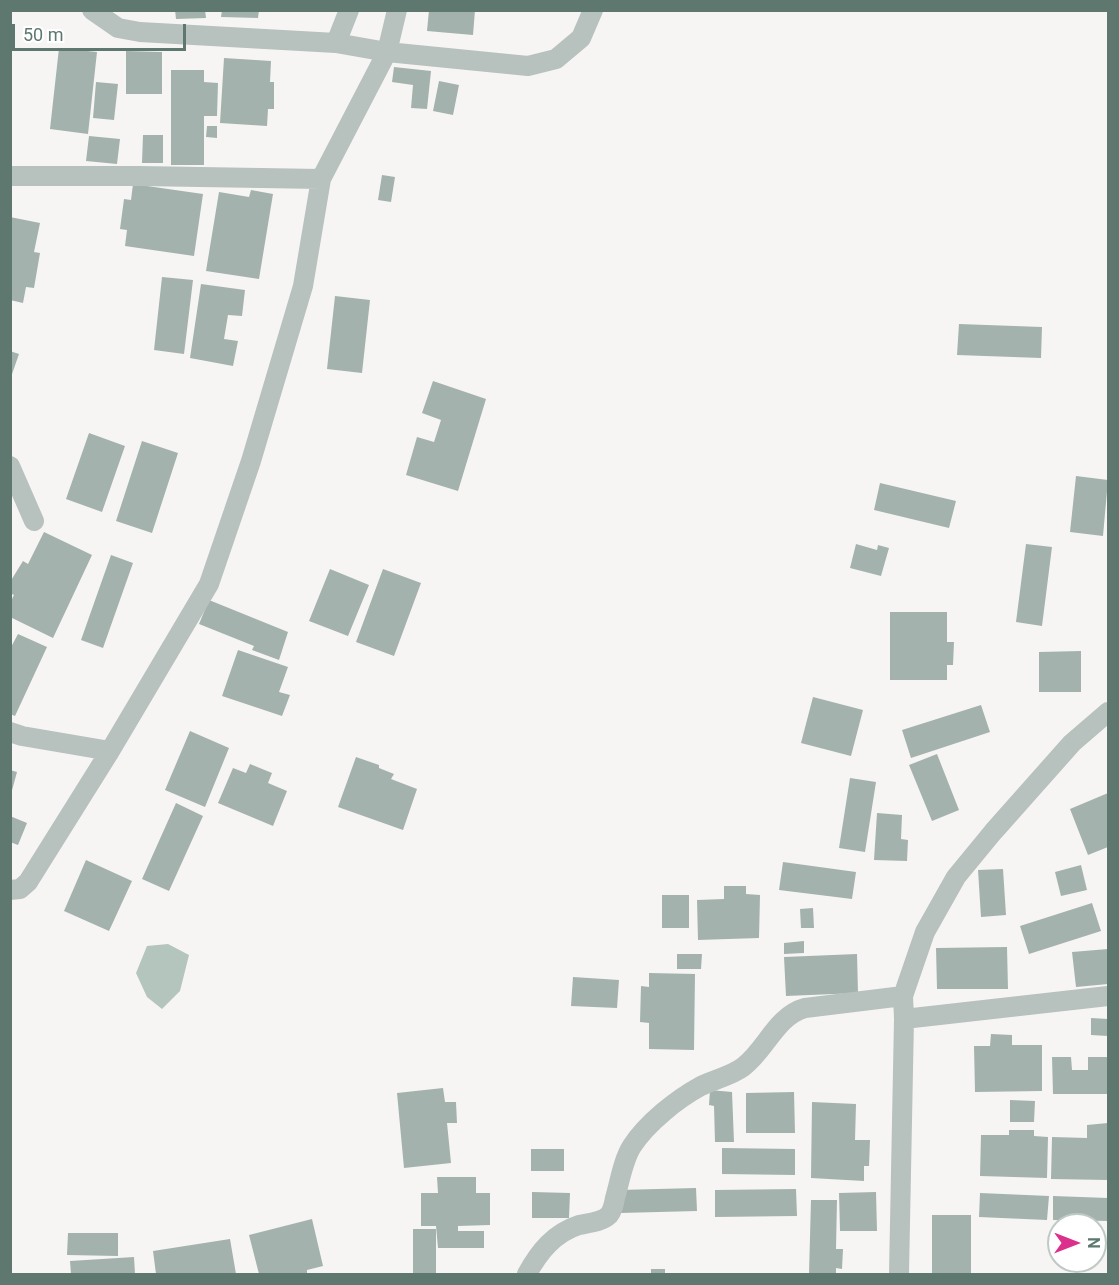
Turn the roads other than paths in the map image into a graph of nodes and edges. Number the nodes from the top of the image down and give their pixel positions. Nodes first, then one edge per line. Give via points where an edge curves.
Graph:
1 (92, 10) edge
2 (349, 10) edge
3 (397, 10) edge
4 (593, 10) edge
5 (336, 43) junction
6 (387, 51) junction
7 (10, 176) edge
8 (321, 179) junction
9 (10, 466) edge
10 (34, 521) dead end
11 (1108, 712) edge
12 (10, 732) edge
13 (110, 751) junction
14 (10, 890) edge
15 (903, 996) junction
16 (1108, 996) edge
17 (904, 1019) junction
18 (527, 1275) edge
19 (899, 1275) edge

1 - 5 street via 118,28 140,32
2 - 5 street
3 - 6 street
4 - 6 street via 581,38 556,59 528,66
5 - 6 street
6 - 8 street
7 - 8 street
8 - 13 street via 303,286 251,461 209,584
9 - 10 street
11 - 15 street via 1072,743 956,877 925,932
12 - 13 street
13 - 14 street via 28,882 20,889
15 - 17 street
15 - 18 street via 794,1011 742,1068 702,1086 642,1132 624,1164 608,1216 561,1233 536,1258
16 - 17 street
17 - 19 street

